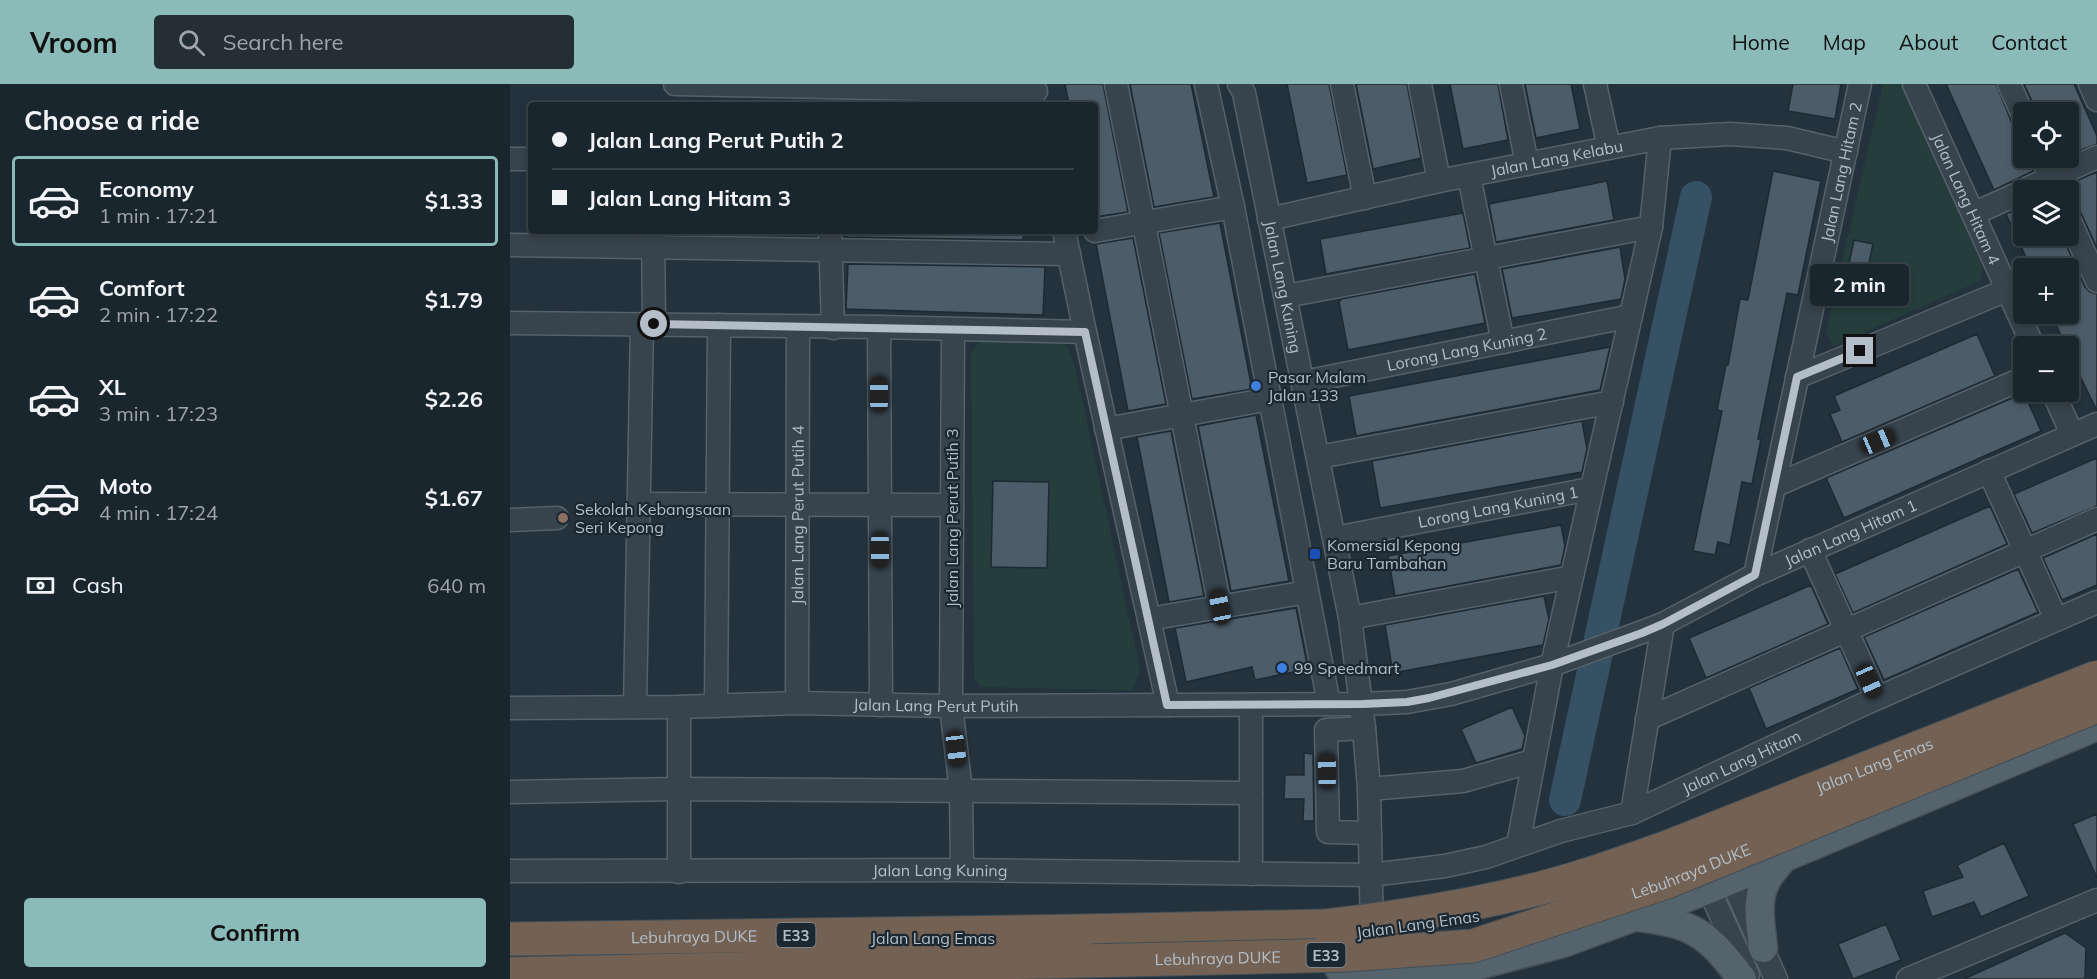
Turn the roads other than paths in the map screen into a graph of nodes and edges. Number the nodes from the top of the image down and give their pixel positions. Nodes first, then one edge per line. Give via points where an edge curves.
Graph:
1 (675, 84) edge
2 (1116, 84) edge
3 (1206, 84) edge
4 (1342, 84) edge
5 (1420, 84) edge
6 (1511, 84) edge
7 (1595, 84) edge
8 (1860, 84) edge
9 (1914, 84) edge
10 (2009, 84) edge
11 (2090, 84) edge
12 (1243, 87) edge
13 (768, 92) edge
14 (1036, 93) edge
15 (2097, 100) edge
16 (2017, 102) edge
17 (1660, 138) junction
18 (1609, 148) junction
19 (1845, 152) junction
20 (2097, 157) edge
21 (510, 159) edge
22 (528, 159) edge
23 (1527, 164) junction
24 (2050, 175) edge
25 (1469, 176) junction
26 (1439, 181) junction
27 (2013, 195) edge
28 (1365, 198) junction
29 (1233, 207) junction
30 (1973, 214) junction
31 (1269, 219) junction
32 (1145, 222) junction
33 (1651, 227) junction
34 (1098, 230) edge
35 (1085, 234) edge
36 (653, 239) edge
37 (831, 240) edge
38 (1066, 240) edge
39 (2079, 241) edge
40 (510, 244) edge
41 (1486, 259) junction
42 (2097, 281) edge
43 (2007, 290) junction
44 (1286, 296) junction
45 (1631, 316) junction
46 (510, 323) edge
47 (648, 324) junction
48 (719, 325) junction
49 (798, 327) junction
50 (833, 327) junction
51 (879, 327) junction
52 (953, 330) junction
53 (1085, 332) junction
54 (2028, 336) edge
55 (1503, 342) junction
56 (1797, 377) junction
57 (1304, 382) junction
58 (2013, 383) edge
59 (1270, 399) junction
60 (1612, 402) junction
61 (2058, 402) edge
62 (1183, 415) junction
63 (2097, 424) edge
64 (1106, 429) junction
65 (2072, 434) junction
66 (1318, 457) junction
67 (1989, 471) junction
68 (1774, 486) junction
69 (1590, 489) junction
70 (639, 504) junction
71 (717, 505) junction
72 (952, 505) junction
73 (798, 506) junction
74 (880, 506) junction
75 (557, 518) dead end
76 (2097, 519) edge
77 (510, 520) edge
78 (1335, 538) junction
79 (1810, 550) junction
80 (2025, 551) junction
81 (1755, 575) junction
82 (1572, 577) junction
83 (1307, 592) junction
84 (2097, 602) edge
85 (1220, 607) junction
86 (1350, 618) junction
87 (1149, 619) junction
88 (2056, 620) junction
89 (1663, 624) junction
90 (1846, 630) junction
91 (1558, 663) junction
92 (2097, 668) edge
93 (2097, 677) edge
94 (1877, 698) junction
95 (797, 703) junction
96 (1329, 704) junction
97 (1363, 704) junction
98 (881, 705) junction
99 (1167, 705) junction
100 (1251, 705) junction
101 (716, 706) junction
102 (951, 706) junction
103 (2097, 706) edge
104 (635, 707) junction
105 (679, 707) junction
106 (510, 708) edge
107 (1647, 719) junction
108 (2097, 726) edge
109 (1364, 728) junction
110 (1533, 761) junction
111 (679, 789) junction
112 (1369, 789) junction
113 (962, 791) junction
114 (510, 792) edge
115 (1251, 793) junction
116 (1632, 813) junction
117 (1370, 833) junction
118 (1518, 845) junction
119 (1703, 847) junction
120 (1783, 858) junction
121 (962, 870) junction
122 (510, 871) edge
123 (679, 872) junction
124 (1251, 874) junction
125 (1371, 875) junction
126 (1720, 884) junction
127 (2097, 900) edge
128 (1639, 917) junction
129 (1372, 933) junction
130 (510, 937) edge
131 (1763, 948) junction
132 (1517, 954) junction
133 (510, 974) edge
134 (638, 979) edge
135 (1742, 979) edge
136 (1750, 979) edge
137 (1776, 979) edge
138 (1908, 979) edge

1 - 13 street
2 - 32 street
3 - 29 street
4 - 28 street
5 - 26 street
6 - 23 street
7 - 18 street
8 - 19 street, Jalan Lang Hitam 2
9 - 30 street, Jalan Lang Hitam 4
10 - 16 street
11 - 15 street
12 - 31 street, Jalan Lang Kuning
13 - 14 street
17 - 18 street, Jalan Lang Kelabu
17 - 19 street, Jalan Lang Kelabu via 1730,134 1788,138
17 - 33 street
18 - 23 street, Jalan Lang Kelabu
19 - 56 street, Jalan Lang Hitam 2
20 - 24 street
21 - 22 street
23 - 25 street, Jalan Lang Kelabu
25 - 26 street, Jalan Lang Kelabu
25 - 41 street
26 - 28 street, Jalan Lang Kelabu
27 - 30 street
28 - 31 street, Jalan Lang Kelabu
29 - 32 street
29 - 59 street
30 - 43 street, Jalan Lang Hitam 4
31 - 44 street, Jalan Lang Kuning
32 - 34 street
32 - 62 street
33 - 41 street
33 - 45 street
35 - 38 street
36 - 37 street
36 - 40 street
36 - 47 street
37 - 38 street
37 - 50 street
38 - 53 street
39 - 42 street
41 - 44 street
41 - 55 street
43 - 54 street, Jalan Lang Hitam 4
43 - 56 street
44 - 57 street, Jalan Lang Kuning
45 - 55 street, Lorong Lang Kuning 2
45 - 60 street
46 - 47 street
47 - 48 street
47 - 70 street
48 - 49 street
48 - 71 street
49 - 50 street
49 - 73 street, Jalan Lang Perut Putih 4
50 - 51 street
51 - 52 street
51 - 74 street
52 - 53 street
52 - 72 street, Jalan Lang Perut Putih 3
53 - 64 street
55 - 57 street, Lorong Lang Kuning 2
56 - 68 street, Jalan Lang Hitam 2
57 - 66 street, Jalan Lang Kuning
58 - 68 street
59 - 62 street
59 - 83 street
60 - 66 street
60 - 69 street
61 - 65 street
62 - 64 street
62 - 85 street
63 - 65 street, Jalan Lang Hitam 1
64 - 87 street
65 - 67 street, Jalan Lang Hitam 1
66 - 78 street, Jalan Lang Kuning
67 - 79 street, Jalan Lang Hitam 1
67 - 80 street
68 - 81 street, Jalan Lang Hitam 2
69 - 78 street, Lorong Lang Kuning 1
69 - 82 street
70 - 71 street
70 - 104 street
71 - 73 street
71 - 101 street
72 - 74 street
72 - 102 street, Jalan Lang Perut Putih 3
73 - 74 street
73 - 95 street, Jalan Lang Perut Putih 4
74 - 98 street
75 - 77 street
76 - 80 street
78 - 86 street, Jalan Lang Kuning
79 - 81 street, Jalan Lang Hitam 1
79 - 90 street
80 - 88 street
80 - 90 street
81 - 89 street, Jalan Lang Hitam 1
82 - 86 street
82 - 91 street
83 - 85 street
83 - 96 street
84 - 88 street, Jalan Lang Hitam
85 - 87 street
86 - 97 street, Jalan Lang Kuning
87 - 99 street
88 - 94 street, Jalan Lang Hitam
89 - 91 street, Jalan Lang Hitam 1
89 - 107 street
90 - 94 street
90 - 107 street
91 - 97 street, Jalan Lang Hitam 1 via 1429,698
91 - 110 street
92 - 119 main road, Jalan Lang Emas via 1800,798
93 - 130 highway, Lebuhraya DUKE / E33, bridge via 1596,872 1526,892 1392,918 1326,926
94 - 116 street, Jalan Lang Hitam
95 - 98 street, Jalan Lang Perut Putih
95 - 101 street, Jalan Lang Perut Putih
96 - 97 street, Jalan Lang Perut Putih
96 - 100 street, Jalan Lang Perut Putih
97 - 109 street, Jalan Lang Kuning
98 - 102 street, Jalan Lang Perut Putih
99 - 100 street, Jalan Lang Perut Putih
99 - 102 street, Jalan Lang Perut Putih
100 - 115 street
101 - 105 street, Jalan Lang Perut Putih
102 - 113 street, Jalan Lang Perut Putih 3
103 - 133 highway, Lebuhraya DUKE / E33, bridge via 1667,882 1473,946 1346,955
104 - 105 street, Jalan Lang Perut Putih
104 - 106 street, Jalan Lang Perut Putih
105 - 111 street
107 - 116 street
108 - 120 main road, Jalan Lang Emas
109 - 112 street, Jalan Lang Kuning
109 - 117 street via 1326,730 1328,832
110 - 112 street via 1463,781
110 - 118 street
111 - 113 street
111 - 114 street
111 - 123 street
112 - 117 street, Jalan Lang Kuning
113 - 115 street
113 - 121 street, Jalan Lang Perut Putih 3
115 - 124 street
116 - 118 street, Jalan Lang Hitam
117 - 125 street, Jalan Lang Kuning
118 - 125 street, Jalan Lang Hitam via 1465,863
119 - 126 street
119 - 129 main road, Jalan Lang Emas via 1604,882 1480,917
120 - 126 main road, Jalan Lang Emas
120 - 131 main road via 1761,892
121 - 123 street, Jalan Lang Kuning
121 - 124 street, Jalan Lang Kuning
122 - 123 street, Jalan Lang Kuning
124 - 125 street, Jalan Lang Kuning
125 - 129 street, Jalan Lang Kuning
126 - 128 main road, Jalan Lang Emas
126 - 131 street
126 - 136 street
127 - 138 street
128 - 132 main road, Jalan Lang Emas
128 - 135 main road via 1666,920 1700,933 1724,954
129 - 130 main road, Jalan Lang Emas via 1197,939
129 - 132 main road via 1381,955 1400,960
131 - 137 street
132 - 134 main road, Jalan Lang Emas via 1440,971 965,972

